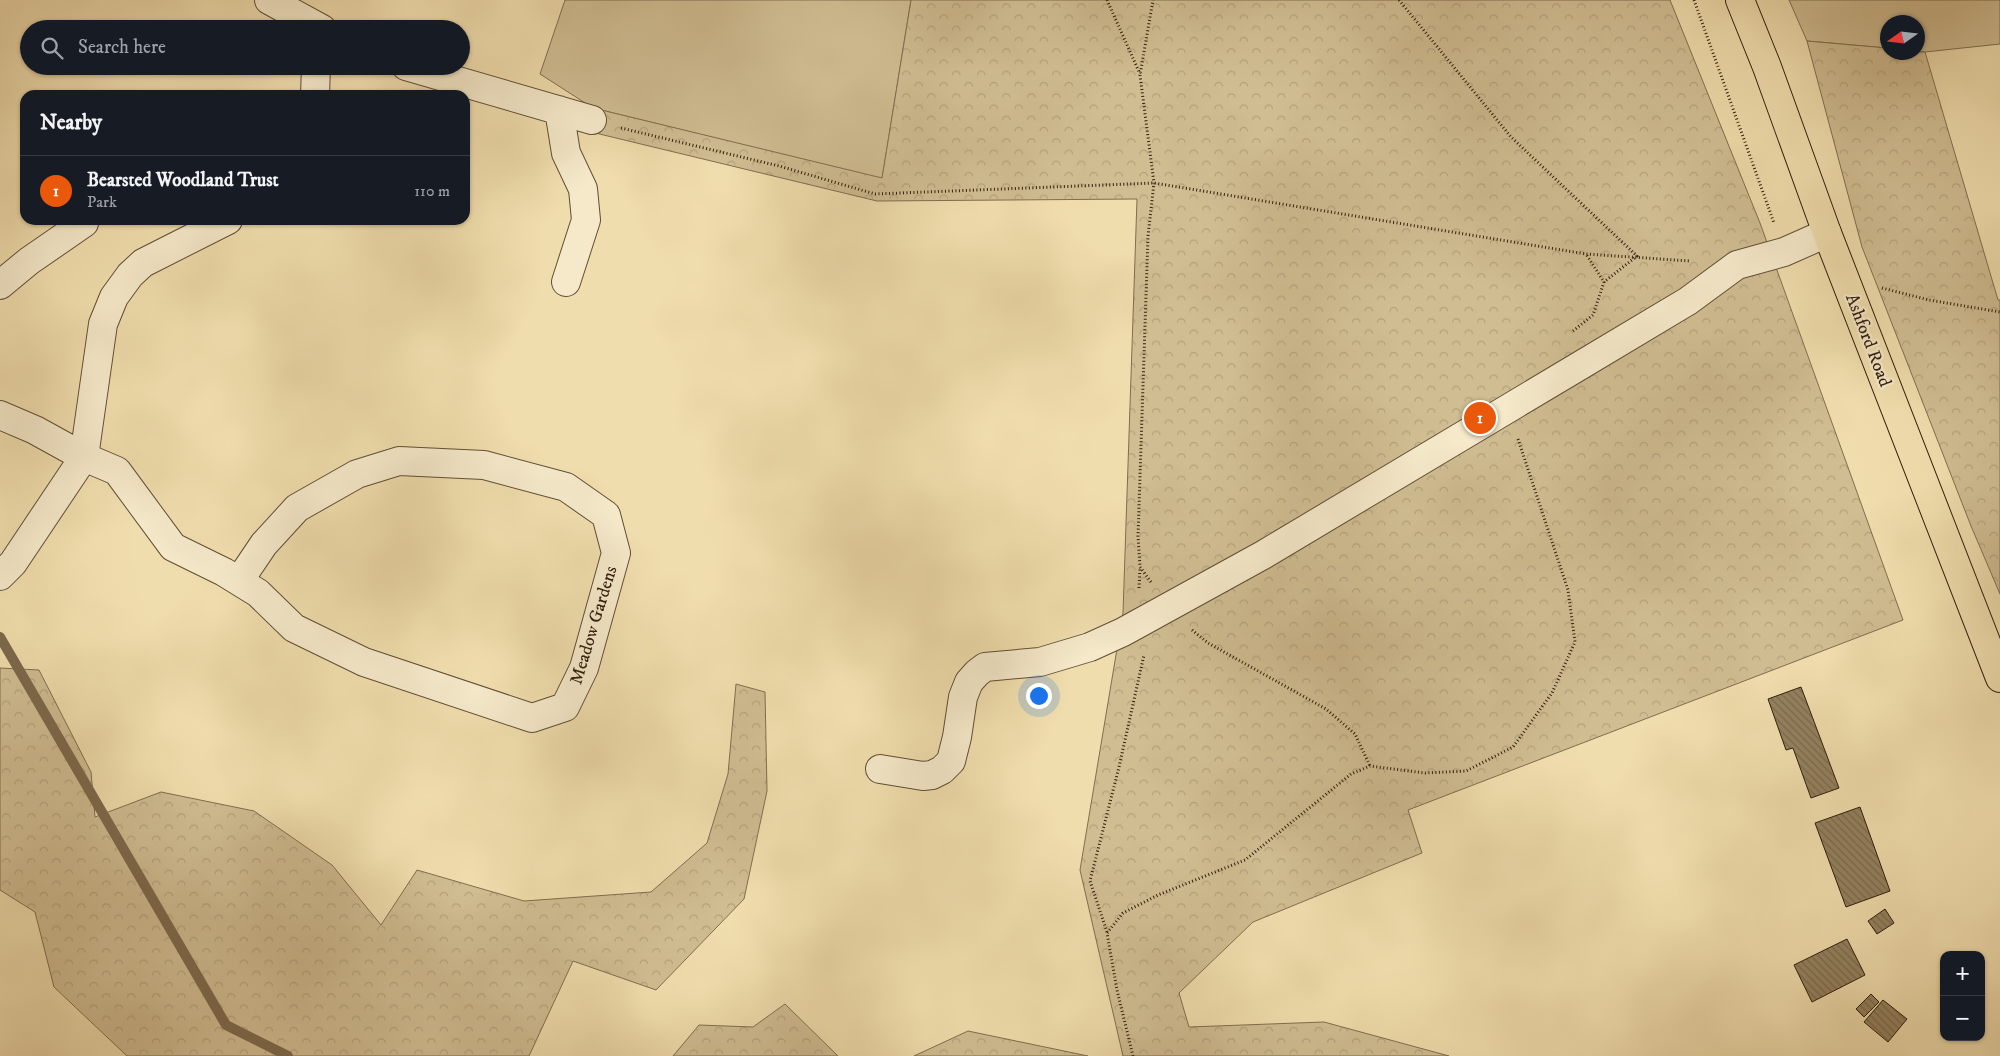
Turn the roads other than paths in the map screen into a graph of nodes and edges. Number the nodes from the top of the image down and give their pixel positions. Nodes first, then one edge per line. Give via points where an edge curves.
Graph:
1 (269, 0) edge
2 (1740, 0) edge
3 (305, 20) edge
4 (316, 75) edge
5 (437, 75) edge
6 (315, 90) edge
7 (559, 110) junction
8 (592, 120) road end
9 (81, 225) edge
10 (218, 225) edge
11 (1827, 233) junction
12 (566, 282) dead end
13 (0, 285) edge
14 (0, 416) edge
15 (84, 457) junction
16 (0, 576) edge
17 (239, 581) junction
18 (2000, 678) edge
19 (880, 769) dead end

1 - 3 street
2 - 11 main road, Ashford Road
4 - 6 street
5 - 7 street
7 - 8 street
7 - 12 street via 566,153 583,189 586,220
9 - 13 street via 29,260
10 - 15 street via 143,263 114,298 103,324
11 - 18 main road, Ashford Road
11 - 19 street via 1784,252 1737,265 1688,301 1263,555 1142,622 1090,647 1040,662 985,667 969,682 963,697 951,761 942,770 932,776 923,776
14 - 15 street, Meadow Gardens via 35,430
15 - 16 street
15 - 17 street, Meadow Gardens via 117,471 173,547
17 - 17 street, Meadow Gardens via 264,544 297,508 357,474 399,461 484,465 566,487 606,515 616,553 584,668 565,707 532,718 364,662 294,628 258,593

